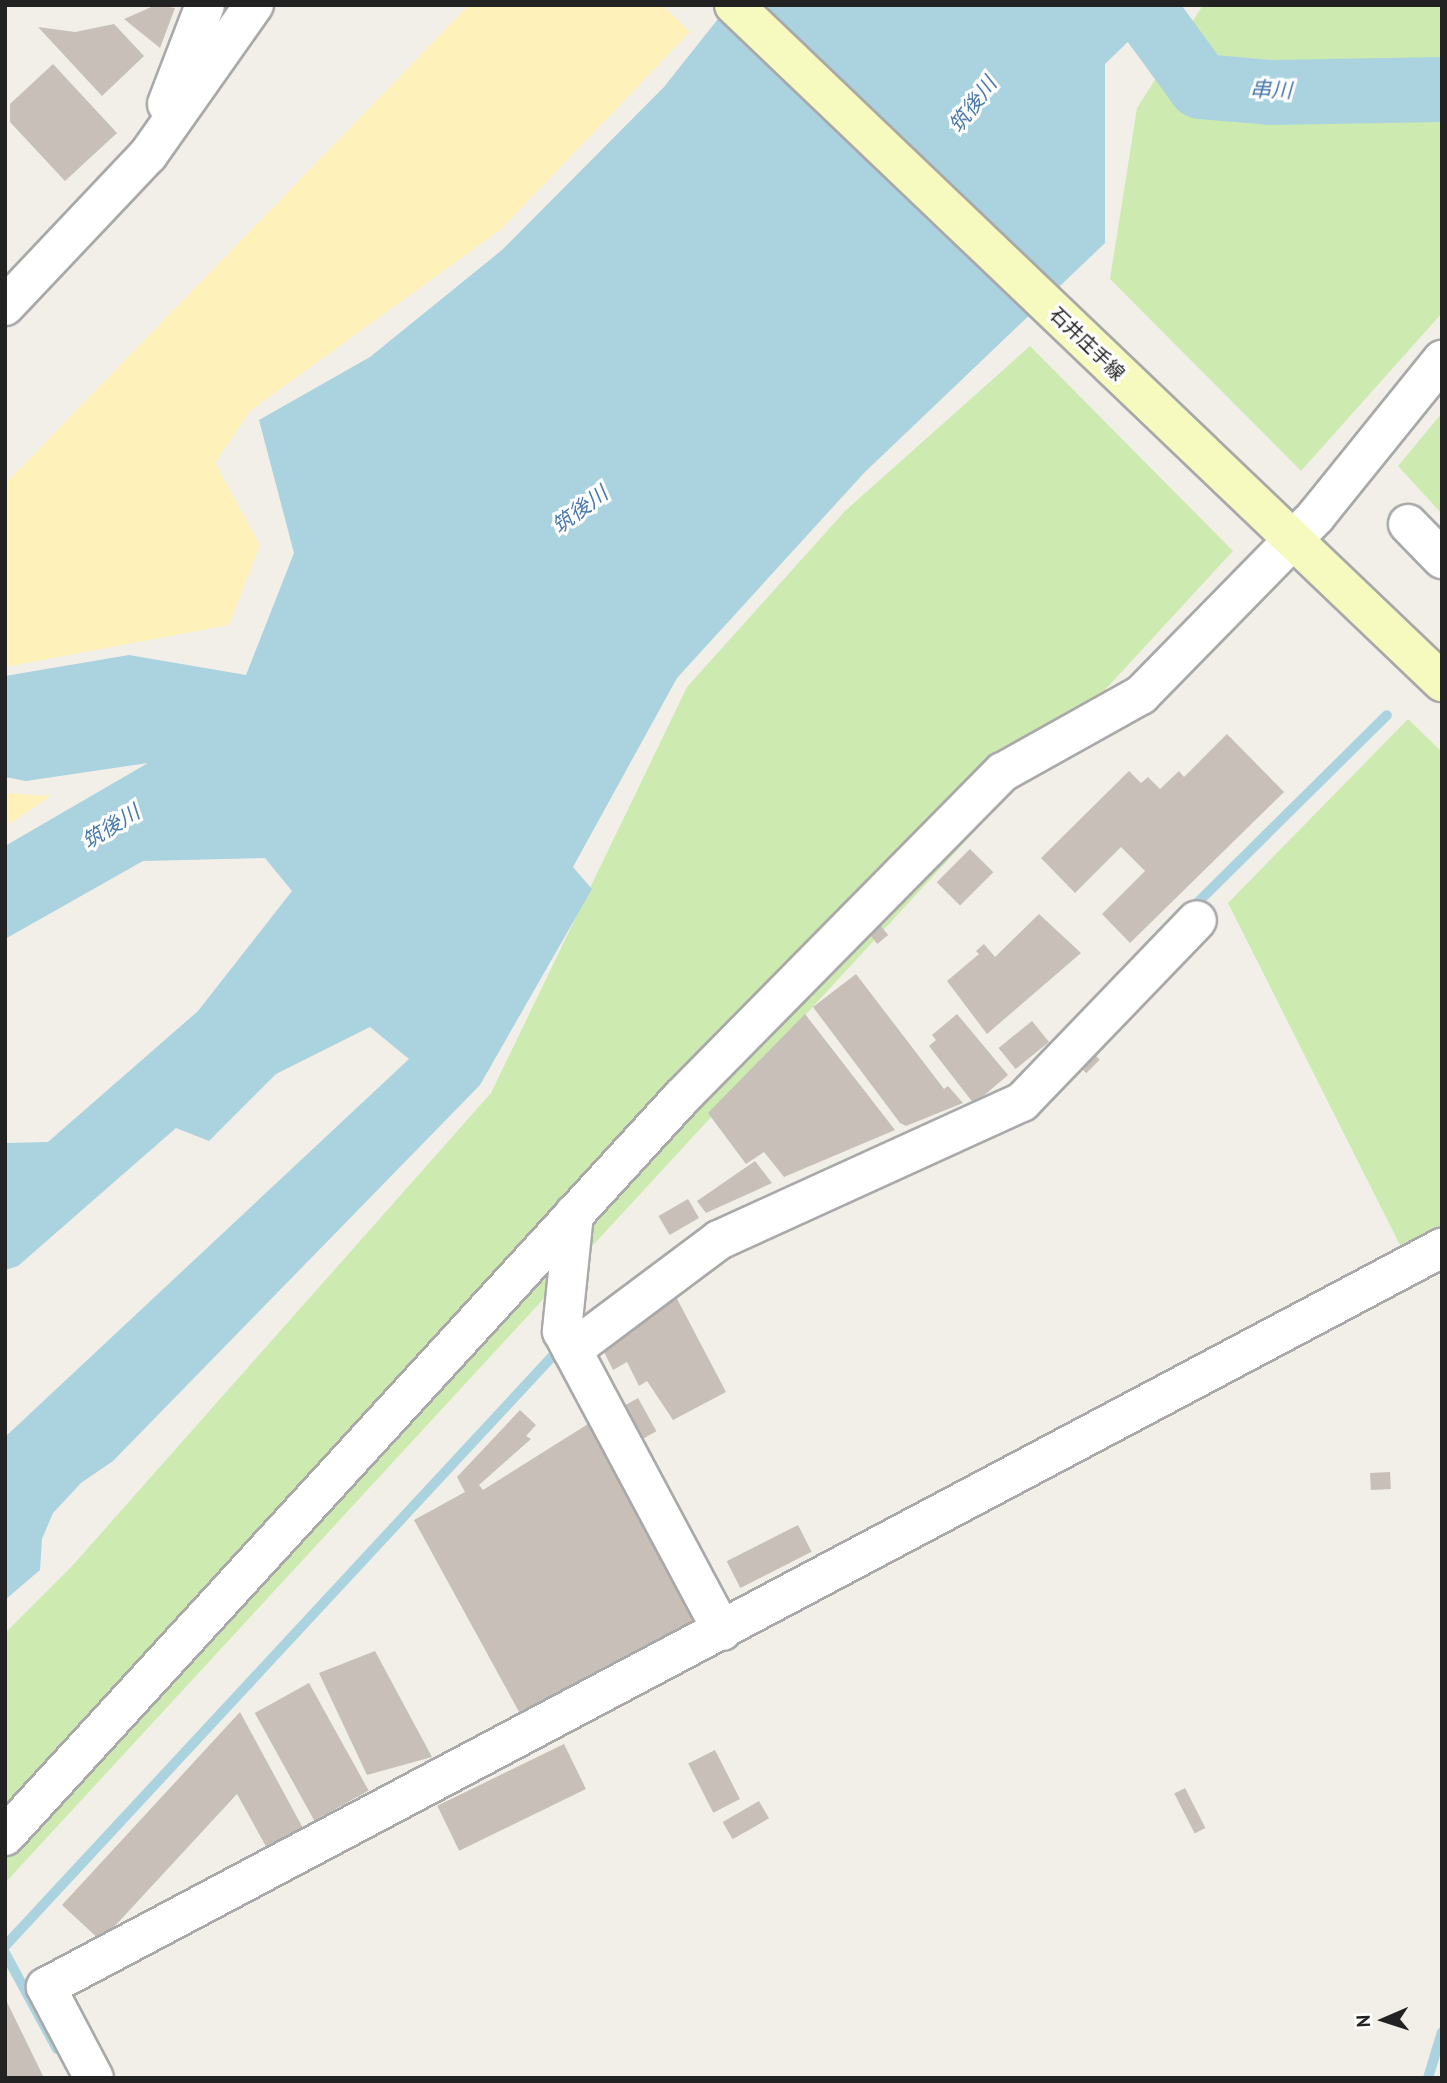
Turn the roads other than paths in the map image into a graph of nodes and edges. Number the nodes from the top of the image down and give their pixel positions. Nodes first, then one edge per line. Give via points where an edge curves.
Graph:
1 (205, 5) edge
2 (254, 5) edge
3 (734, 5) edge
4 (148, 155) junction
5 (5, 306) edge
6 (1442, 360) edge
7 (1408, 524) dead end
8 (1292, 540) junction
9 (1442, 559) edge
10 (1442, 682) edge
11 (1197, 920) dead end
12 (574, 1214) junction
13 (1442, 1248) edge
14 (567, 1340) junction
15 (722, 1631) junction
16 (5, 1836) edge
17 (94, 2078) edge

1 - 4 street
2 - 4 street
3 - 8 main road, 石井庄手線
4 - 5 street
6 - 8 street
7 - 9 street
8 - 10 main road, 石井庄手線
8 - 12 street via 1141,695 1003,772 681,1098
11 - 14 street via 1022,1102 719,1240
12 - 14 street
12 - 16 street
13 - 15 street
14 - 15 street
15 - 17 street via 46,1987

